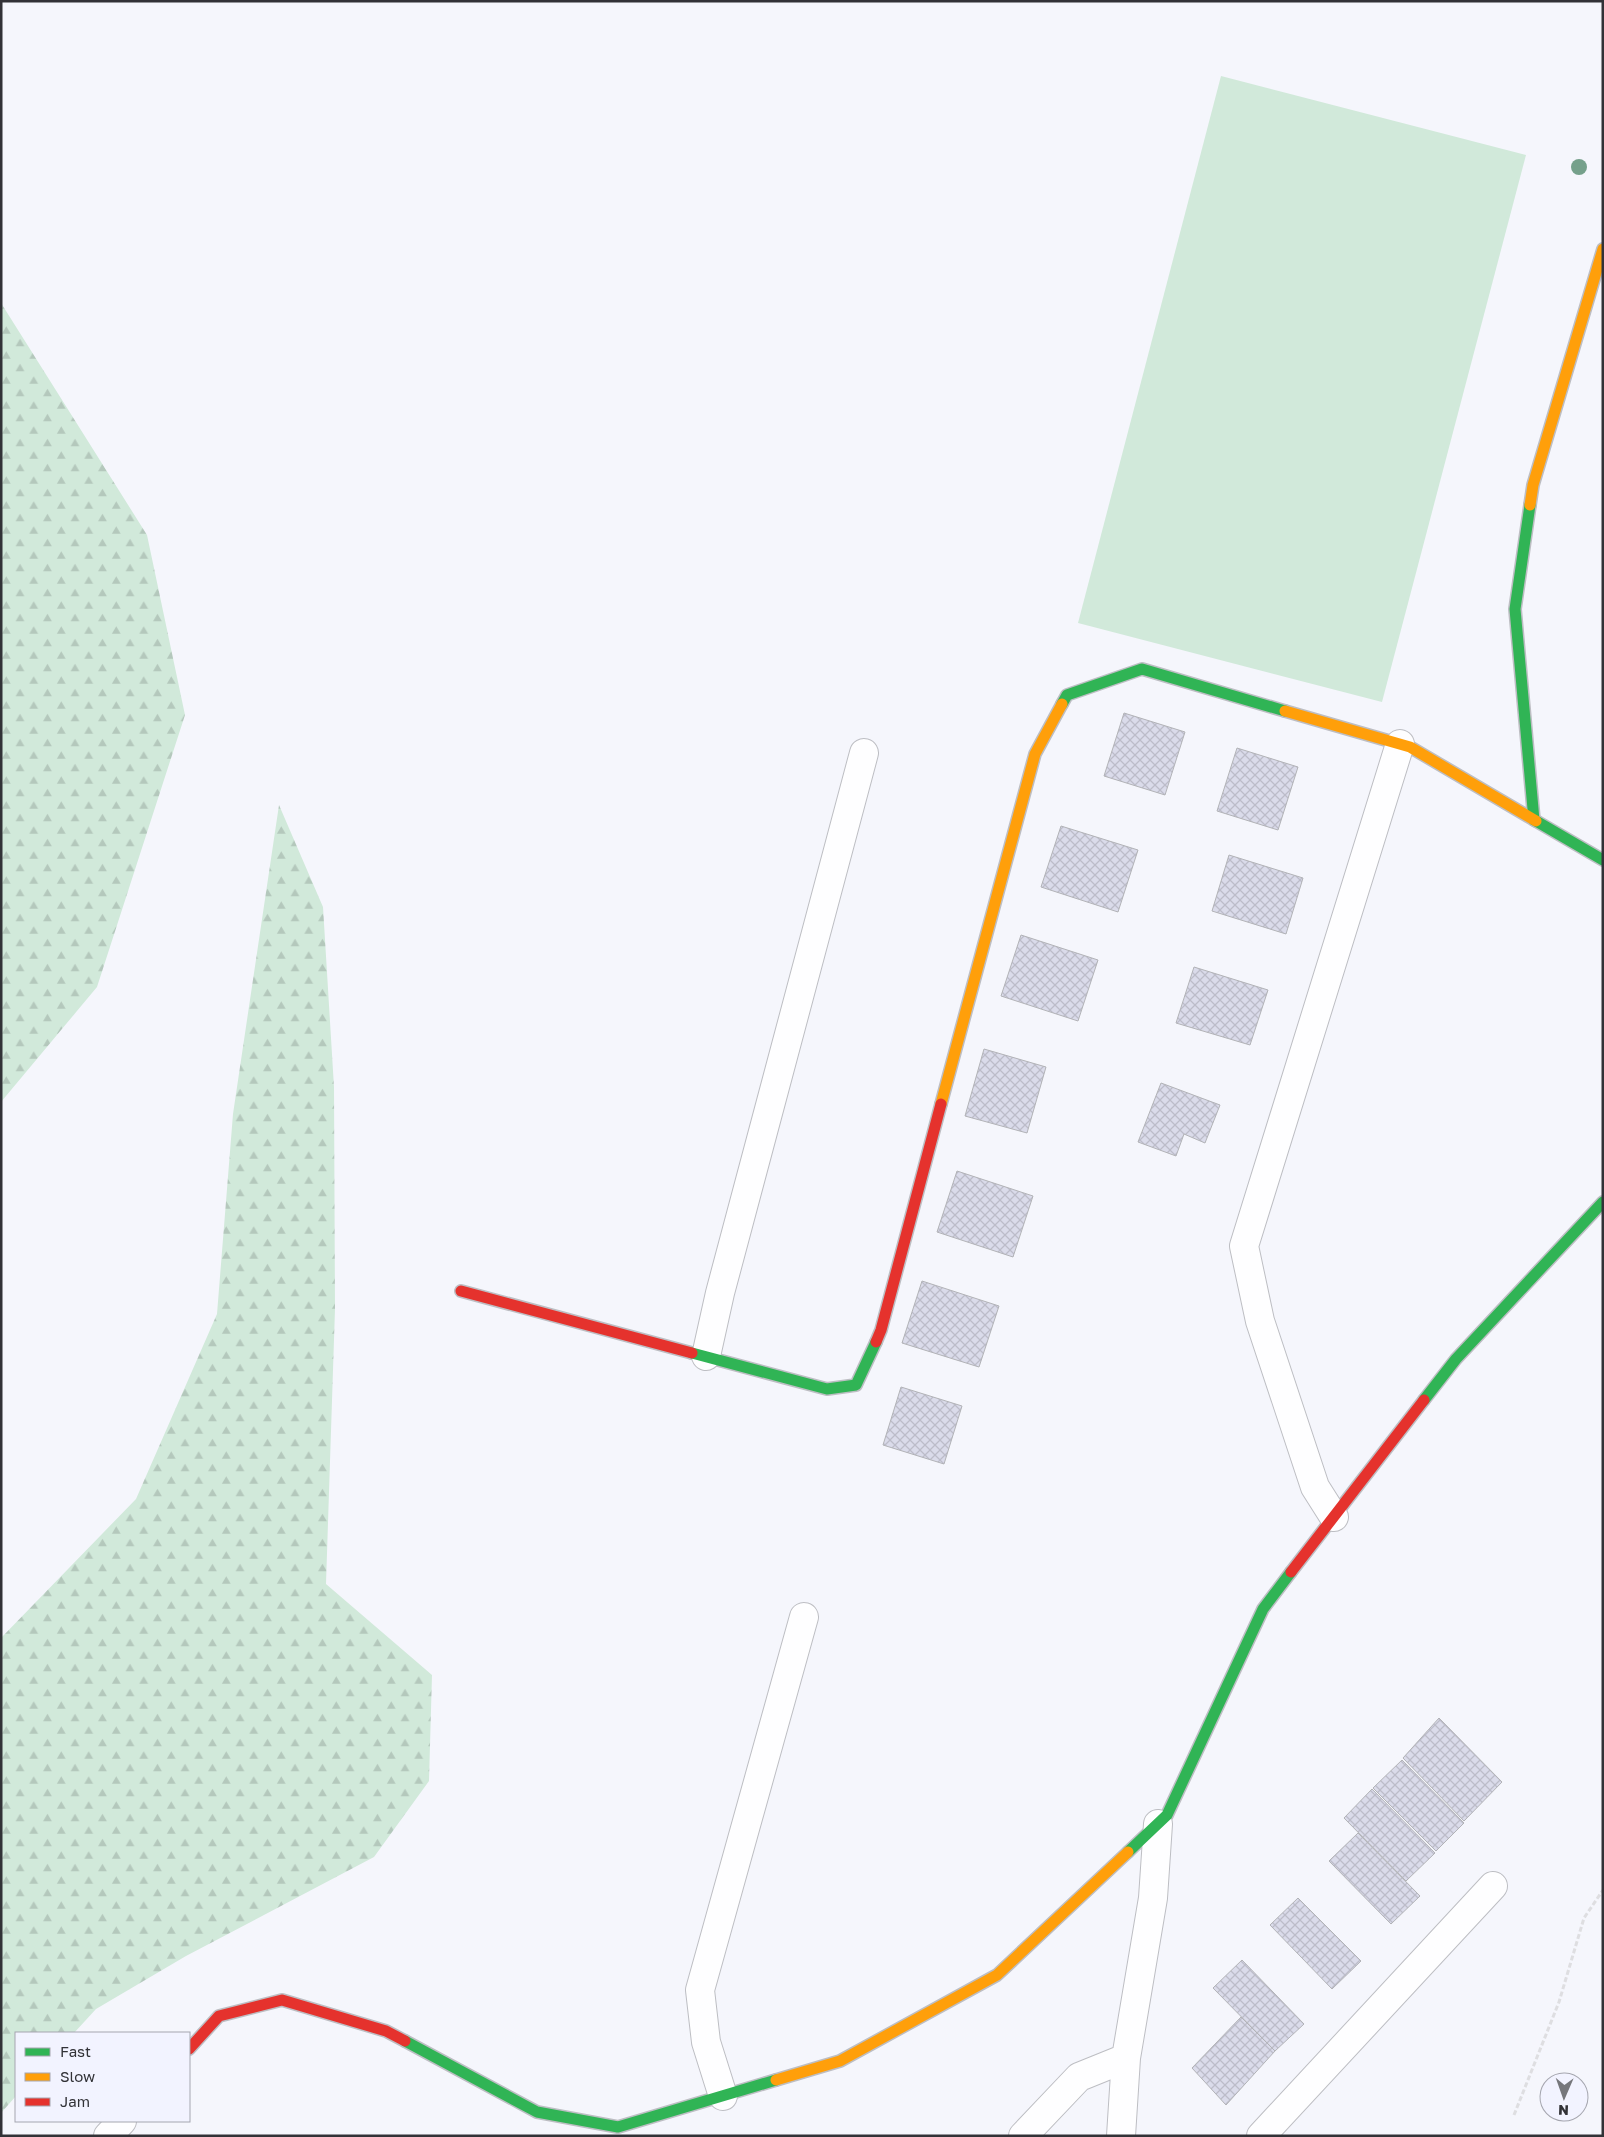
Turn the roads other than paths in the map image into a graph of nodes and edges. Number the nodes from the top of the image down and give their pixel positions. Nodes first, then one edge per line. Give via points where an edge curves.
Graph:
1 (1603, 249) edge
2 (1400, 744) junction
3 (864, 754) dead end
4 (1534, 820) junction
5 (1603, 860) edge
6 (1603, 1202) edge
7 (461, 1291) dead end
8 (706, 1356) junction
9 (1334, 1517) junction
10 (804, 1617) dead end
11 (1158, 1824) junction
12 (1493, 1886) dead end
13 (190, 2048) edge
14 (1126, 2058) junction
15 (723, 2096) junction
16 (121, 2122) edge
17 (108, 2136) edge
18 (1023, 2136) edge
19 (1121, 2136) edge
20 (1261, 2136) edge

1 - 4 street via 1533,485 1514,609
2 - 4 street
2 - 8 street via 1142,670 1067,695 1035,754 881,1330 856,1385 827,1389
2 - 9 street via 1244,1246 1260,1321 1314,1487
3 - 8 street
4 - 5 street
6 - 9 street via 1456,1359
7 - 8 street
9 - 11 street via 1263,1609 1167,1815
10 - 15 street via 700,1990 706,2042
11 - 14 street via 1153,1898
11 - 15 street via 997,1975 840,2061
12 - 20 street
13 - 15 street via 219,2016 282,2000 386,2031 537,2112 618,2127
14 - 18 street via 1079,2077
14 - 19 street
16 - 17 street

